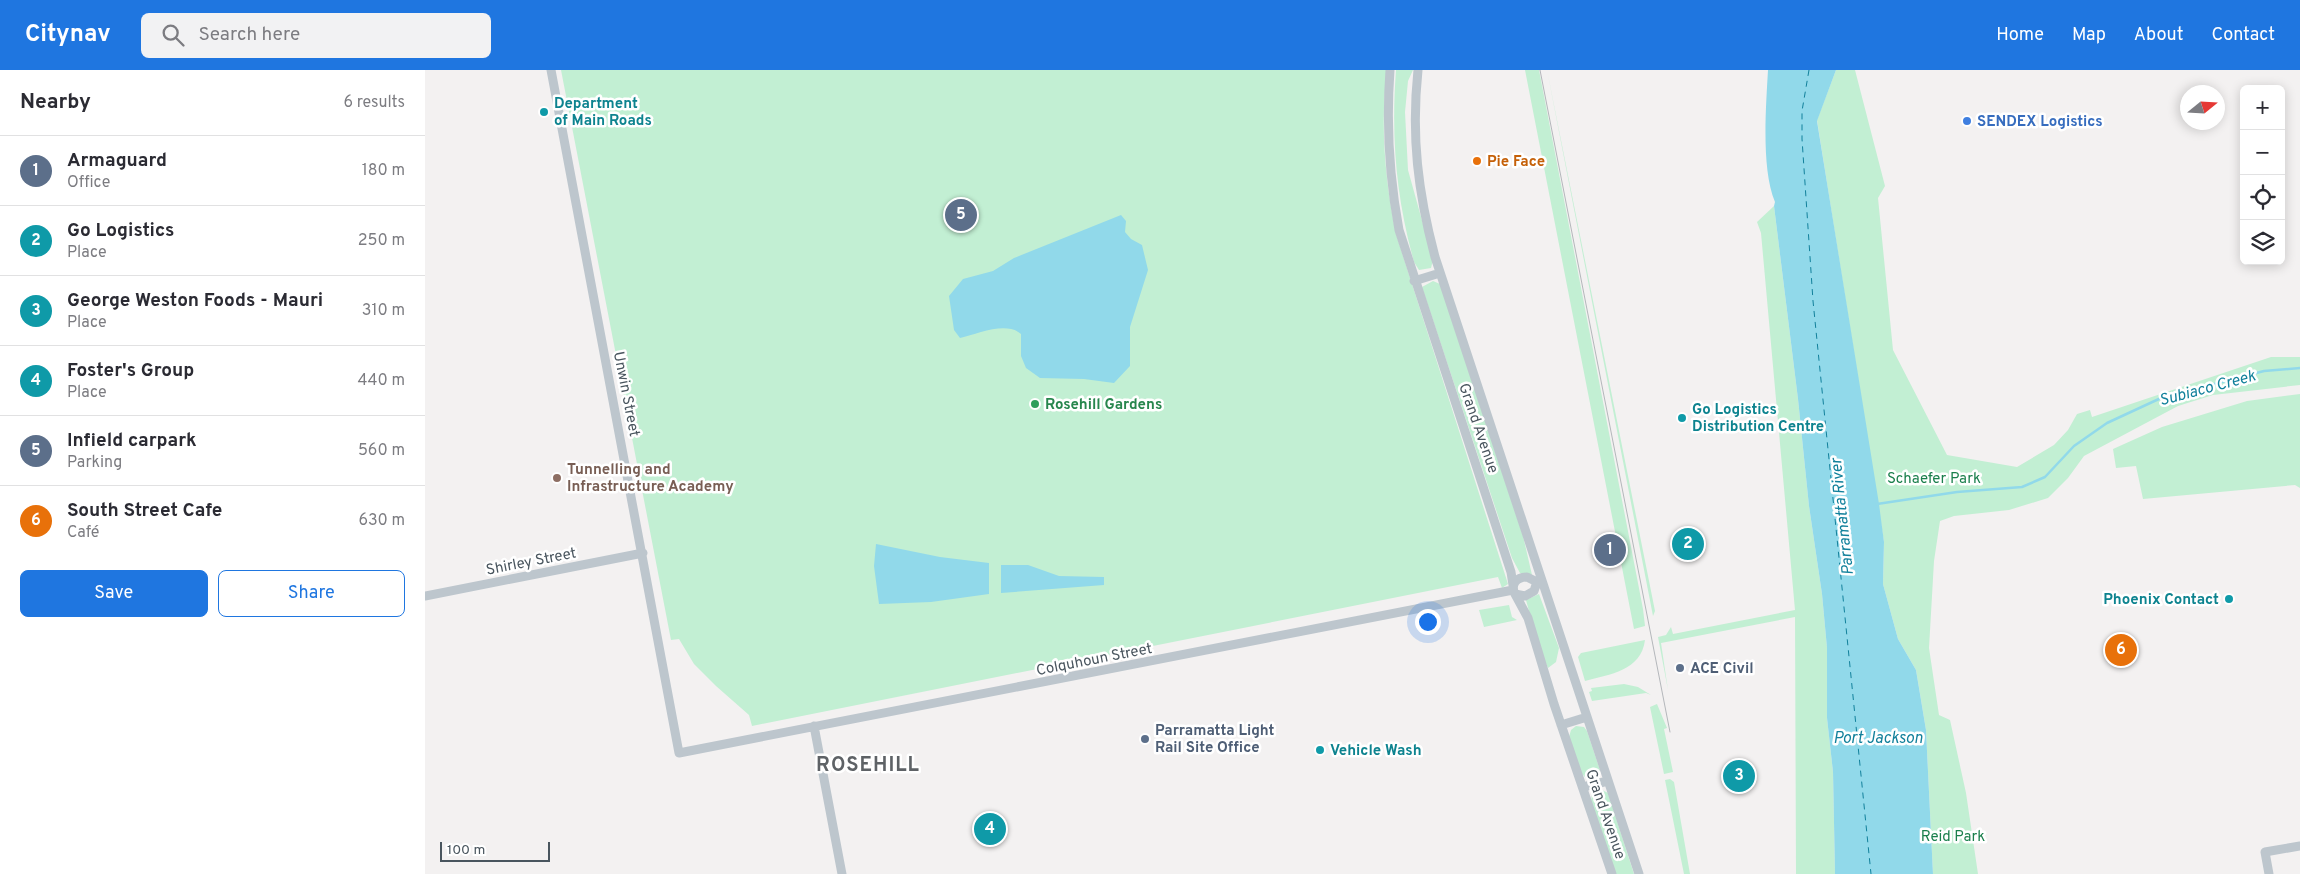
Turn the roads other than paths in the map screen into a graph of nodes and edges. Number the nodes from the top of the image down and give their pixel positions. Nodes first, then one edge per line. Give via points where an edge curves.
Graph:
1 (551, 70) edge
2 (1390, 70) edge
3 (1418, 70) edge
4 (1440, 273) junction
5 (1414, 281) junction
6 (1525, 531) junction
7 (643, 554) junction
8 (1537, 582) junction
9 (1514, 590) junction
10 (425, 596) edge
11 (1563, 644) junction
12 (1587, 717) junction
13 (1561, 725) junction
14 (814, 726) junction
15 (679, 753) joint
16 (1608, 781) junction
17 (1583, 787) junction
18 (2300, 846) edge
19 (842, 874) edge
20 (1612, 874) edge
21 (1639, 874) edge
22 (2269, 874) edge

1 - 7 street, Unwin Street
2 - 5 street, Grand Avenue via 1387,108 1392,191
3 - 4 street, Grand Avenue via 1415,150 1425,220
4 - 5 street
4 - 6 street, Grand Avenue
5 - 9 street, Grand Avenue via 1483,484
6 - 8 street, Grand Avenue
6 - 11 street, Grand Avenue
7 - 10 street, Shirley Street
7 - 15 street, Unwin Street
8 - 9 street via 1522,578
8 - 9 street via 1531,594 1522,596
8 - 11 street, Grand Avenue
9 - 13 street, Grand Avenue via 1528,618
9 - 14 street, Colquhoun Street
11 - 12 street, Grand Avenue
12 - 13 street
12 - 16 street, Grand Avenue
13 - 17 street, Grand Avenue
14 - 15 street, Colquhoun Street
14 - 19 street
16 - 17 street
16 - 21 street, Grand Avenue
17 - 20 street, Grand Avenue
18 - 22 street via 2265,852

